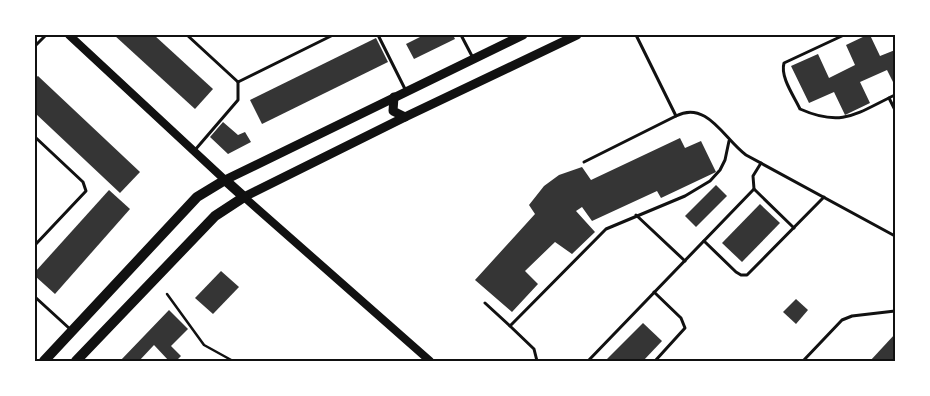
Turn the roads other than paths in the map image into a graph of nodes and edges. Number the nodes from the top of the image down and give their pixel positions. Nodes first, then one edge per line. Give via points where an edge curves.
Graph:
1 (46, 35) edge
2 (69, 35) edge
3 (187, 35) edge
4 (333, 35) edge
5 (378, 35) edge
6 (461, 35) edge
7 (523, 35) edge
8 (578, 35) edge
9 (636, 35) edge
10 (844, 35) edge
11 (35, 46) edge
12 (473, 59) junction
13 (238, 82) junction
14 (406, 91) junction
15 (895, 95) edge
16 (394, 97) junction
17 (889, 98) junction
18 (895, 110) edge
19 (676, 116) junction
20 (405, 117) junction
21 (35, 137) edge
22 (729, 141) junction
23 (194, 151) junction
24 (584, 162) dead end
25 (761, 163) junction
26 (225, 180) junction
27 (754, 189) junction
28 (244, 197) junction
29 (824, 197) junction
30 (636, 215) junction
31 (794, 228) junction
32 (895, 236) edge
33 (704, 241) junction
34 (35, 245) edge
35 (685, 261) junction
36 (654, 292) junction
37 (35, 297) edge
38 (485, 303) dead end
39 (895, 311) edge
40 (510, 326) junction
41 (72, 331) junction
42 (46, 361) edge
43 (59, 361) edge
44 (76, 361) edge
45 (430, 361) edge
46 (537, 361) edge
47 (588, 361) edge
48 (655, 361) edge
49 (803, 361) edge

1 - 11 lane
2 - 23 street
3 - 13 lane
4 - 13 lane
5 - 14 lane
6 - 12 lane
7 - 12 main road
8 - 20 main road
9 - 19 lane
10 - 17 lane via 784,64 784,76 800,109 830,119 850,117
12 - 14 main road
13 - 23 lane via 238,100
14 - 16 main road
15 - 17 lane
16 - 20 main road via 393,111
16 - 26 main road
17 - 18 lane
19 - 22 lane via 693,111 710,118
19 - 24 lane
20 - 28 main road
21 - 34 lane via 83,182 86,192
22 - 25 lane
22 - 30 lane via 725,160 710,180 684,196
23 - 26 street
25 - 27 lane via 754,176
25 - 29 lane
26 - 28 main road
26 - 41 main road via 197,197
27 - 31 lane
27 - 33 lane
28 - 44 main road via 215,216
28 - 45 street
29 - 31 lane
29 - 32 lane
30 - 35 lane
30 - 40 lane via 606,229 591,241
31 - 33 lane via 747,275 736,272
33 - 35 lane
35 - 36 lane
36 - 47 lane
36 - 48 lane via 681,318 685,328
37 - 41 lane
38 - 40 lane
39 - 49 lane via 842,320
40 - 46 lane via 534,349
41 - 42 main road
42 - 43 main road

